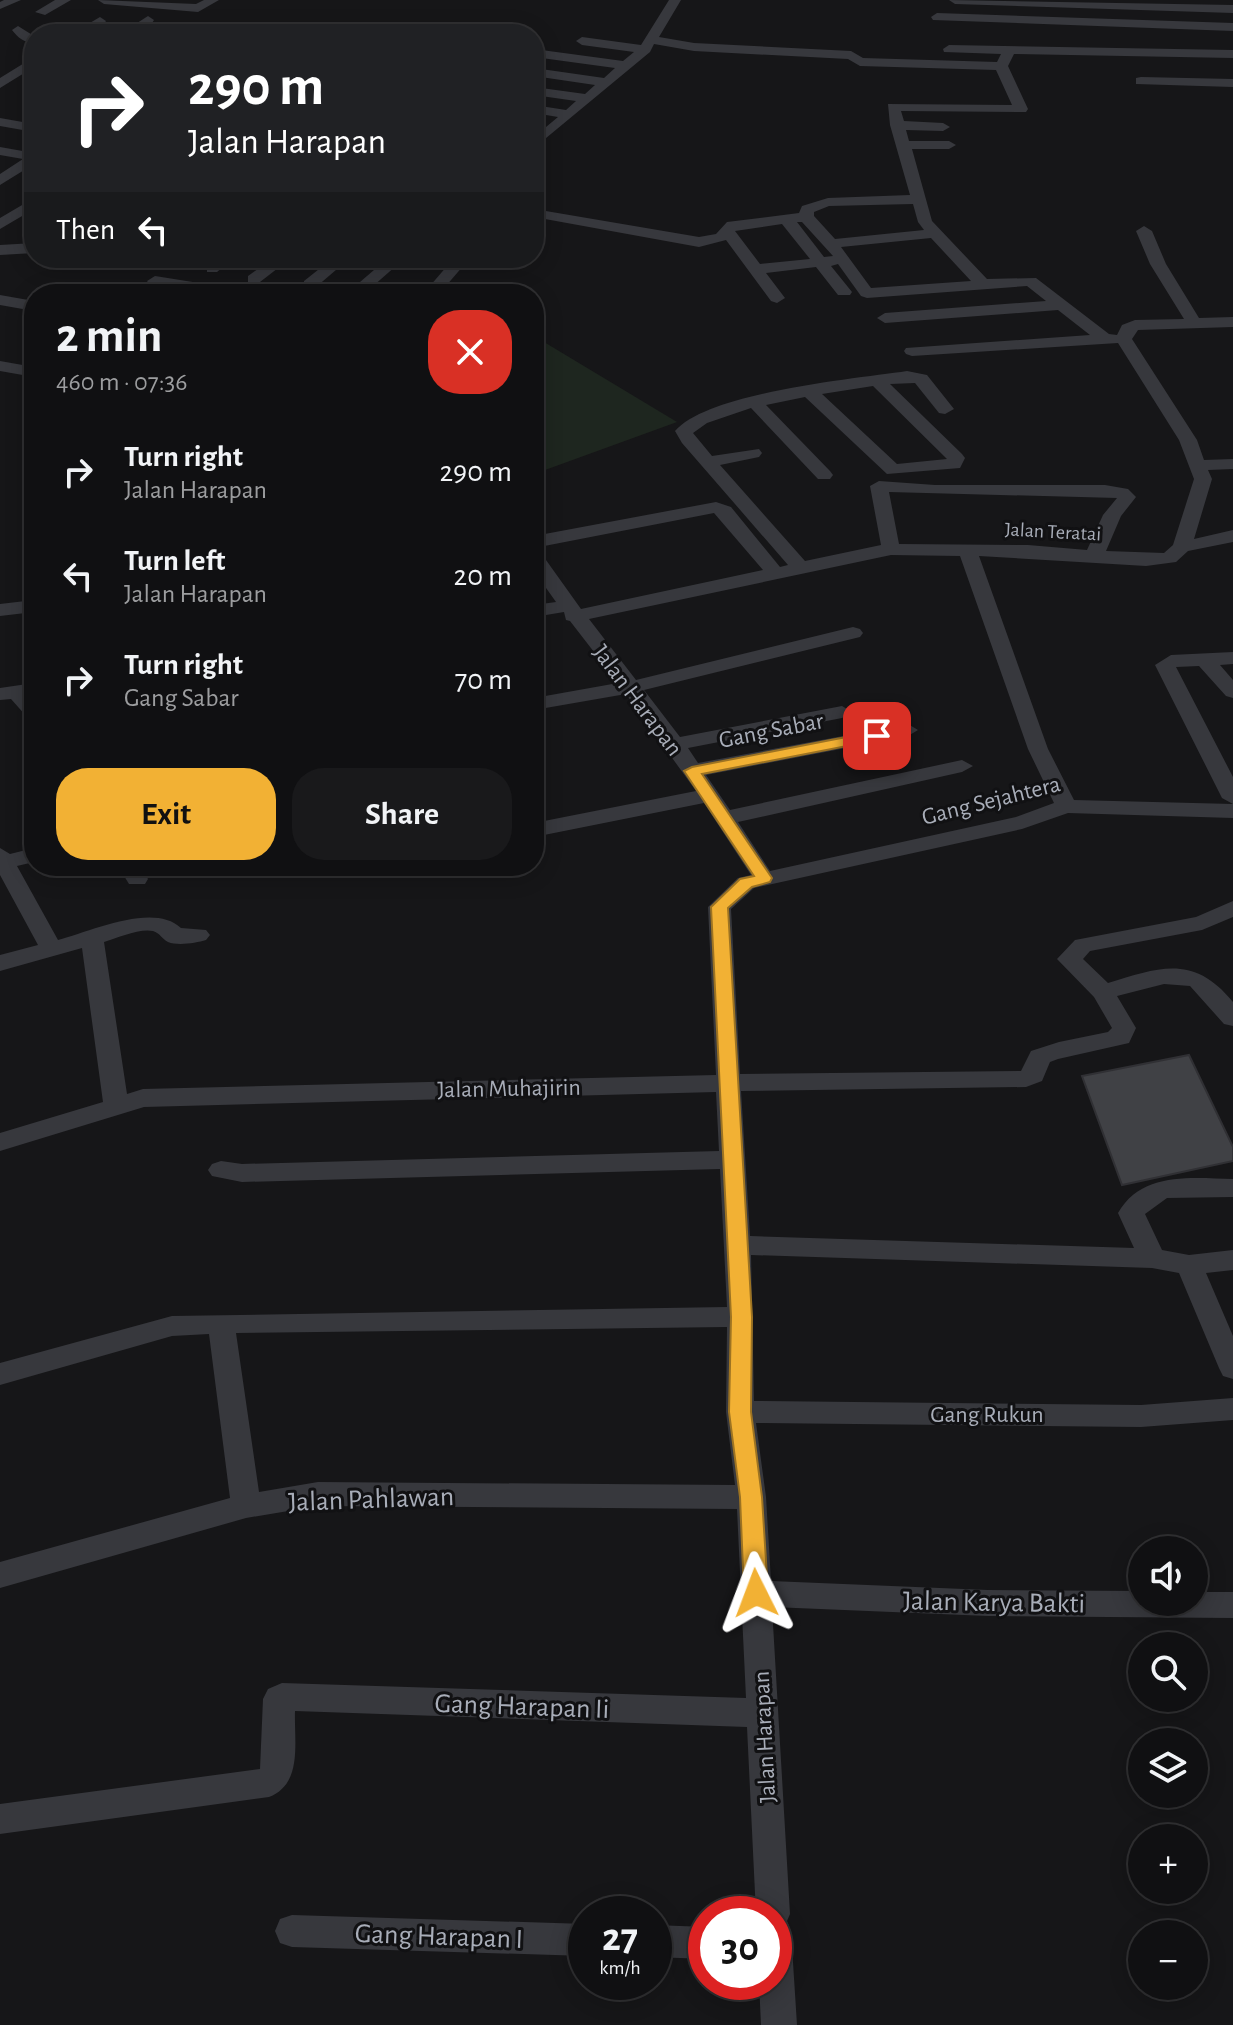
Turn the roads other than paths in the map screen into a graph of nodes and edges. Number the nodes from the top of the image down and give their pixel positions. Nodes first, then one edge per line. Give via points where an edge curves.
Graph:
1 (15, 0) edge
2 (65, 0) edge
3 (104, 0) edge
4 (213, 0) edge
5 (675, 0) edge
6 (955, 0) edge
7 (152, 2) edge
8 (1110, 5) junction
9 (1, 6) edge
10 (1233, 9) edge
11 (41, 12) dead end
12 (937, 17) dead end
13 (958, 18) junction
14 (148, 20) dead end
15 (1013, 20) junction
16 (100, 21) dead end
17 (1065, 23) junction
18 (95, 24) edge
19 (142, 24) edge
20 (1113, 24) junction
21 (1163, 25) junction
22 (1233, 27) edge
23 (18, 30) dead end
24 (1211, 32) junction
25 (24, 36) edge
26 (1233, 37) edge
27 (582, 41) dead end
28 (966, 42) junction
29 (648, 44) junction
30 (1014, 46) junction
31 (949, 49) dead end
32 (1070, 51) junction
33 (1119, 52) junction
34 (1172, 53) junction
35 (544, 54) edge
36 (1226, 54) edge
37 (625, 65) junction
38 (1001, 66) junction
39 (24, 73) edge
40 (544, 73) edge
41 (1141, 81) dead end
42 (606, 82) junction
43 (1233, 83) edge
44 (0, 84) edge
45 (908, 85) junction
46 (958, 86) junction
47 (544, 92) edge
48 (587, 98) junction
49 (544, 110) edge
50 (568, 114) junction
51 (0, 122) edge
52 (897, 125) junction
53 (24, 126) edge
54 (943, 127) dead end
55 (544, 129) edge
56 (902, 145) junction
57 (949, 145) dead end
58 (0, 151) edge
59 (24, 156) edge
60 (24, 165) edge
61 (0, 181) edge
62 (919, 199) junction
63 (0, 209) edge
64 (24, 209) edge
65 (18, 213) junction
66 (544, 215) edge
67 (806, 217) junction
68 (786, 219) junction
69 (0, 225) edge
70 (727, 231) junction
71 (1144, 231) dead end
72 (934, 233) junction
73 (831, 244) junction
74 (24, 249) edge
75 (0, 250) edge
76 (843, 260) junction
77 (821, 262) junction
78 (269, 268) edge
79 (330, 268) edge
80 (385, 268) edge
81 (453, 268) edge
82 (756, 269) junction
83 (254, 279) dead end
84 (155, 281) dead end
85 (982, 283) junction
86 (176, 284) edge
87 (310, 284) dead end
88 (366, 284) edge
89 (440, 284) edge
90 (844, 292) dead end
91 (777, 298) dead end
92 (0, 300) edge
93 (24, 304) edge
94 (1063, 305) junction
95 (1233, 322) edge
96 (1195, 324) junction
97 (1114, 339) junction
98 (1047, 344) junction
99 (912, 351) dead end
100 (0, 366) edge
101 (24, 370) edge
102 (878, 381) junction
103 (810, 392) junction
104 (754, 402) junction
105 (945, 409) dead end
106 (753, 453) dead end
107 (708, 462) junction
108 (1233, 464) edge
109 (1199, 465) junction
110 (824, 475) dead end
111 (1233, 536) edge
112 (544, 540) edge
113 (1182, 547) junction
114 (891, 549) junction
115 (967, 549) junction
116 (1095, 554) junction
117 (799, 566) junction
118 (773, 571) junction
119 (544, 572) edge
120 (24, 607) edge
121 (0, 610) edge
122 (544, 611) edge
123 (570, 611) junction
124 (853, 633) dead end
125 (1233, 658) edge
126 (1204, 659) junction
127 (631, 687) junction
128 (1233, 692) edge
129 (544, 702) edge
130 (842, 712) dead end
131 (908, 730) dead end
132 (673, 745) junction
133 (962, 766) dead end
134 (692, 771) junction
135 (709, 795) junction
136 (1233, 798) edge
137 (1066, 806) junction
138 (1233, 811) edge
139 (726, 818) junction
140 (544, 828) edge
141 (24, 857) edge
142 (1, 860) edge
143 (764, 878) junction
144 (1233, 908) edge
145 (198, 935) dead end
146 (92, 940) junction
147 (52, 950) junction
148 (0, 963) edge
149 (1103, 992) junction
150 (1233, 1018) edge
151 (729, 1083) junction
152 (116, 1106) junction
153 (0, 1142) edge
154 (733, 1160) junction
155 (221, 1170) dead end
156 (1233, 1188) edge
157 (737, 1245) junction
158 (1152, 1258) junction
159 (1233, 1260) edge
160 (1189, 1265) junction
161 (741, 1317) junction
162 (221, 1323) junction
163 (1233, 1368) edge
164 (0, 1374) edge
165 (1233, 1409) edge
166 (740, 1412) junction
167 (751, 1497) junction
168 (246, 1506) junction
169 (0, 1575) edge
170 (756, 1593) junction
171 (1233, 1605) edge
172 (762, 1713) junction
173 (0, 1819) edge
174 (772, 1896) edge
175 (292, 1931) dead end
176 (568, 1939) edge
177 (777, 2000) edge
178 (779, 2025) edge

1 - 9 street
2 - 11 street
3 - 7 street
4 - 7 street via 198,8
5 - 29 street
6 - 8 street
8 - 10 street
8 - 20 street
12 - 13 street
13 - 15 street
13 - 28 street
14 - 19 street
15 - 17 street
15 - 30 street
16 - 18 street
17 - 20 street
17 - 32 street
20 - 21 street
20 - 33 street
21 - 24 street
21 - 34 street
22 - 24 street
23 - 25 street
24 - 26 street
24 - 36 street
27 - 29 street
28 - 30 street
28 - 31 street
29 - 37 street
29 - 45 street via 851,55
30 - 32 street
30 - 38 street
32 - 33 street
33 - 34 street
34 - 36 street
35 - 37 street
37 - 42 street
38 - 46 street
38 - 46 street via 1022,108
39 - 44 street
40 - 42 street
41 - 43 street
42 - 48 street
45 - 46 street
45 - 46 street
45 - 52 street via 893,107
47 - 48 street
48 - 50 street
49 - 50 street
50 - 55 street
51 - 53 street
52 - 54 street
52 - 56 street
56 - 57 street
56 - 62 street
58 - 59 street
60 - 61 street
62 - 67 street via 828,202 807,209
62 - 72 street
63 - 65 street
64 - 65 street
65 - 69 street
66 - 70 street via 699,242
67 - 68 street
67 - 73 street
68 - 70 street via 732,225
68 - 77 street
70 - 82 street
71 - 96 street
72 - 73 street
72 - 85 street
73 - 76 street
74 - 75 street
76 - 77 street
76 - 85 street via 867,293
77 - 82 street
77 - 90 street
78 - 83 street
79 - 87 street
80 - 88 street
81 - 89 street
82 - 91 street
84 - 86 street
85 - 94 street via 1030,281
92 - 93 street
94 - 97 street
94 - 98 street via 889,324 1014,321 1029,326
95 - 96 street
96 - 97 street via 1135,325
97 - 98 street
97 - 109 street via 1165,400
98 - 99 street
100 - 101 street
102 - 103 street
102 - 103 street via 956,458 954,464 893,470
102 - 105 street via 915,376
103 - 104 street
104 - 107 street via 692,423 684,431
104 - 110 street
106 - 107 street
107 - 117 street
108 - 109 street
109 - 113 street via 1203,479
111 - 113 street, Jalan Teratai
112 - 118 street via 716,507 725,511
113 - 116 street, Jalan Teratai via 1169,558 1146,560
114 - 115 street, Jalan Teratai
114 - 116 street via 879,486 1122,493 1127,497 1112,515
114 - 117 street, Jalan Teratai
115 - 116 street, Jalan Teratai
115 - 137 street via 1038,749
117 - 118 street, Jalan Teratai
118 - 123 street, Jalan Teratai
119 - 123 street, Jalan Harapan
120 - 121 street
122 - 123 street, Jalan Teratai
123 - 127 street, Jalan Harapan
124 - 127 street
125 - 126 street
126 - 128 street
126 - 136 street via 1171,661 1166,673
127 - 129 street
127 - 132 street, Jalan Harapan
130 - 132 street
131 - 134 street, Gang Sabar
132 - 134 street, Jalan Harapan
133 - 139 street
134 - 135 street, Jalan Harapan
135 - 139 street, Jalan Harapan
135 - 140 street
137 - 138 street, Gang Sejahtera
137 - 143 street, Gang Sejahtera via 1022,822
139 - 143 street, Jalan Harapan
141 - 142 street
142 - 147 street
143 - 151 street, Jalan Harapan via 746,883 719,907
144 - 149 street via 1202,923 1083,945 1069,959
145 - 146 street via 175,936 157,923
146 - 147 street
146 - 152 street
147 - 148 street
149 - 150 street via 1175,975 1190,977
149 - 151 street, Jalan Muhajirin via 1124,1028 1120,1037 1051,1051 1040,1057 1026,1079
151 - 152 street, Jalan Muhajirin via 143,1098
151 - 154 street, Jalan Harapan
152 - 153 street, Jalan Muhajirin
154 - 155 street
154 - 157 street, Jalan Harapan
156 - 158 street via 1163,1188 1141,1198 1131,1213
157 - 158 street
157 - 161 street, Jalan Harapan
158 - 160 street
159 - 160 street
160 - 163 street
161 - 162 street
161 - 166 street, Jalan Harapan
162 - 164 street via 172,1326
162 - 168 street
165 - 166 street, Gang Rukun via 1141,1416
166 - 167 street, Jalan Harapan
167 - 168 street, Jalan Pahlawan via 318,1494
167 - 170 street, Jalan Harapan
168 - 169 street, Jalan Pahlawan
170 - 171 street, Jalan Karya Bakti via 988,1603
170 - 172 street, Jalan Harapan
172 - 173 street, Gang Harapan Ii via 282,1697 273,1780
172 - 174 street, Jalan Harapan
175 - 176 street, Gang Harapan I
177 - 178 street

